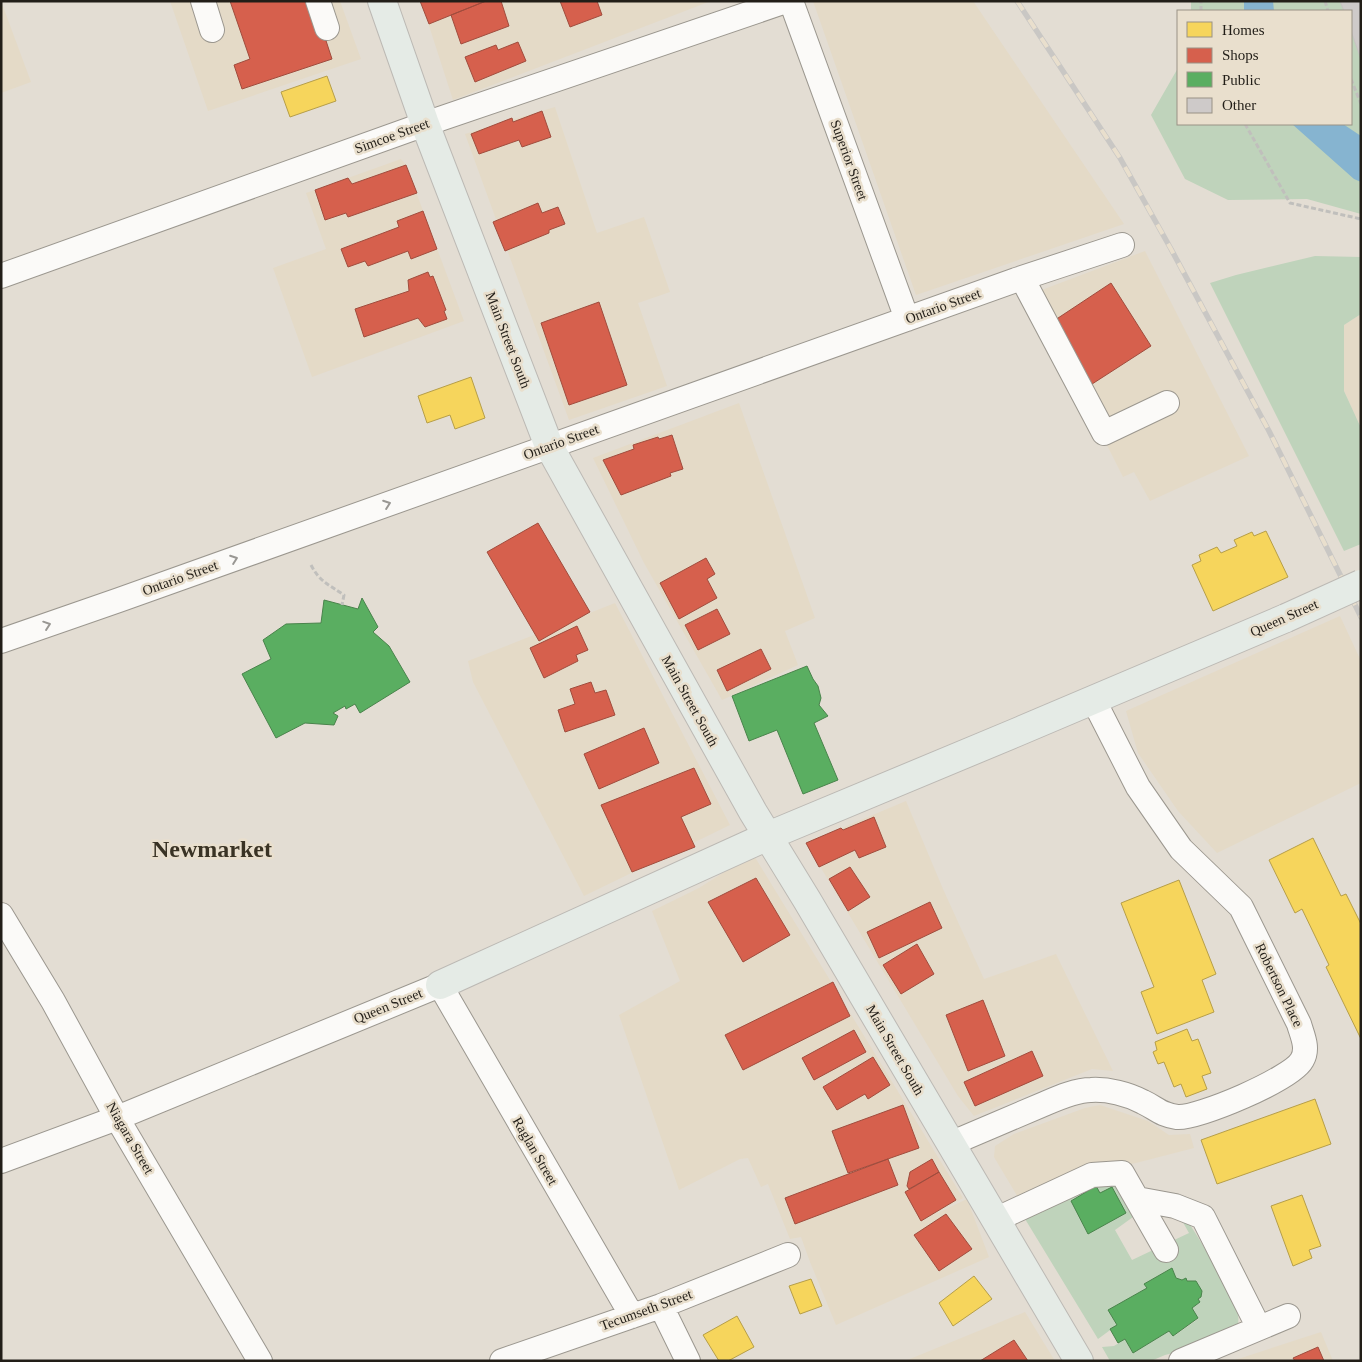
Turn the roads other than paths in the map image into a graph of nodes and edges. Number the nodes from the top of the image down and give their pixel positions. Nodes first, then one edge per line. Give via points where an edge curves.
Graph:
1 (203, 1) edge
2 (318, 1) edge
3 (382, 1) edge
4 (786, 1) edge
5 (791, 1) edge
6 (327, 28) dead end
7 (212, 30) dead end
8 (426, 124) junction
9 (1122, 245) dead end
10 (1, 276) edge
11 (1022, 278) junction
12 (907, 319) junction
13 (1167, 403) dead end
14 (549, 446) junction
15 (1361, 584) edge
16 (1, 641) edge
17 (1094, 699) junction
18 (768, 836) junction
19 (1, 914) edge
20 (440, 985) junction
21 (117, 1118) junction
22 (950, 1144) junction
23 (1, 1162) edge
24 (1138, 1199) junction
25 (995, 1220) junction
26 (1166, 1250) dead end
27 (788, 1255) dead end
28 (661, 1306) junction
29 (632, 1316) junction
30 (1288, 1316) dead end
31 (1259, 1328) junction
32 (260, 1361) edge
33 (502, 1361) edge
34 (688, 1361) edge
35 (1079, 1361) edge
36 (1181, 1361) edge

1 - 7 street
2 - 6 street
3 - 8 main road, Main Street South
4 - 8 street, Simcoe Street
5 - 12 street, Superior Street
8 - 10 street, Simcoe Street
8 - 14 main road, Main Street South
9 - 11 street, Ontario Street
11 - 12 street, Ontario Street
11 - 13 street via 1104,433
12 - 14 street, Ontario Street
16 -> 14 street, Ontario Street
14 - 18 main road, Main Street South
15 - 17 main road, Queen Street, bridge
17 - 18 main road, Queen Street
17 - 22 street, Robertson Place via 1138,787 1181,849 1241,907 1299,1024 1305,1043 1302,1060 1273,1083 1199,1114 1179,1117 1162,1114 1116,1092 1090,1090 1064,1096
18 - 20 main road, Queen Street
18 - 22 main road, Main Street South
19 - 21 street, Niagara Street
20 - 21 street, Queen Street
20 - 29 street, Raglan Street
21 - 23 street, Queen Street
21 - 32 street, Niagara Street
22 - 25 main road, Main Street South
24 - 25 street via 1122,1173 1092,1175
24 - 26 street
24 - 31 street via 1174,1206 1203,1217
25 - 35 main road, Main Street South
27 - 28 street, Tecumseth Street
28 - 29 street, Tecumseth Street
28 - 34 street
29 - 33 street, Tecumseth Street
30 - 31 street
31 - 36 street

